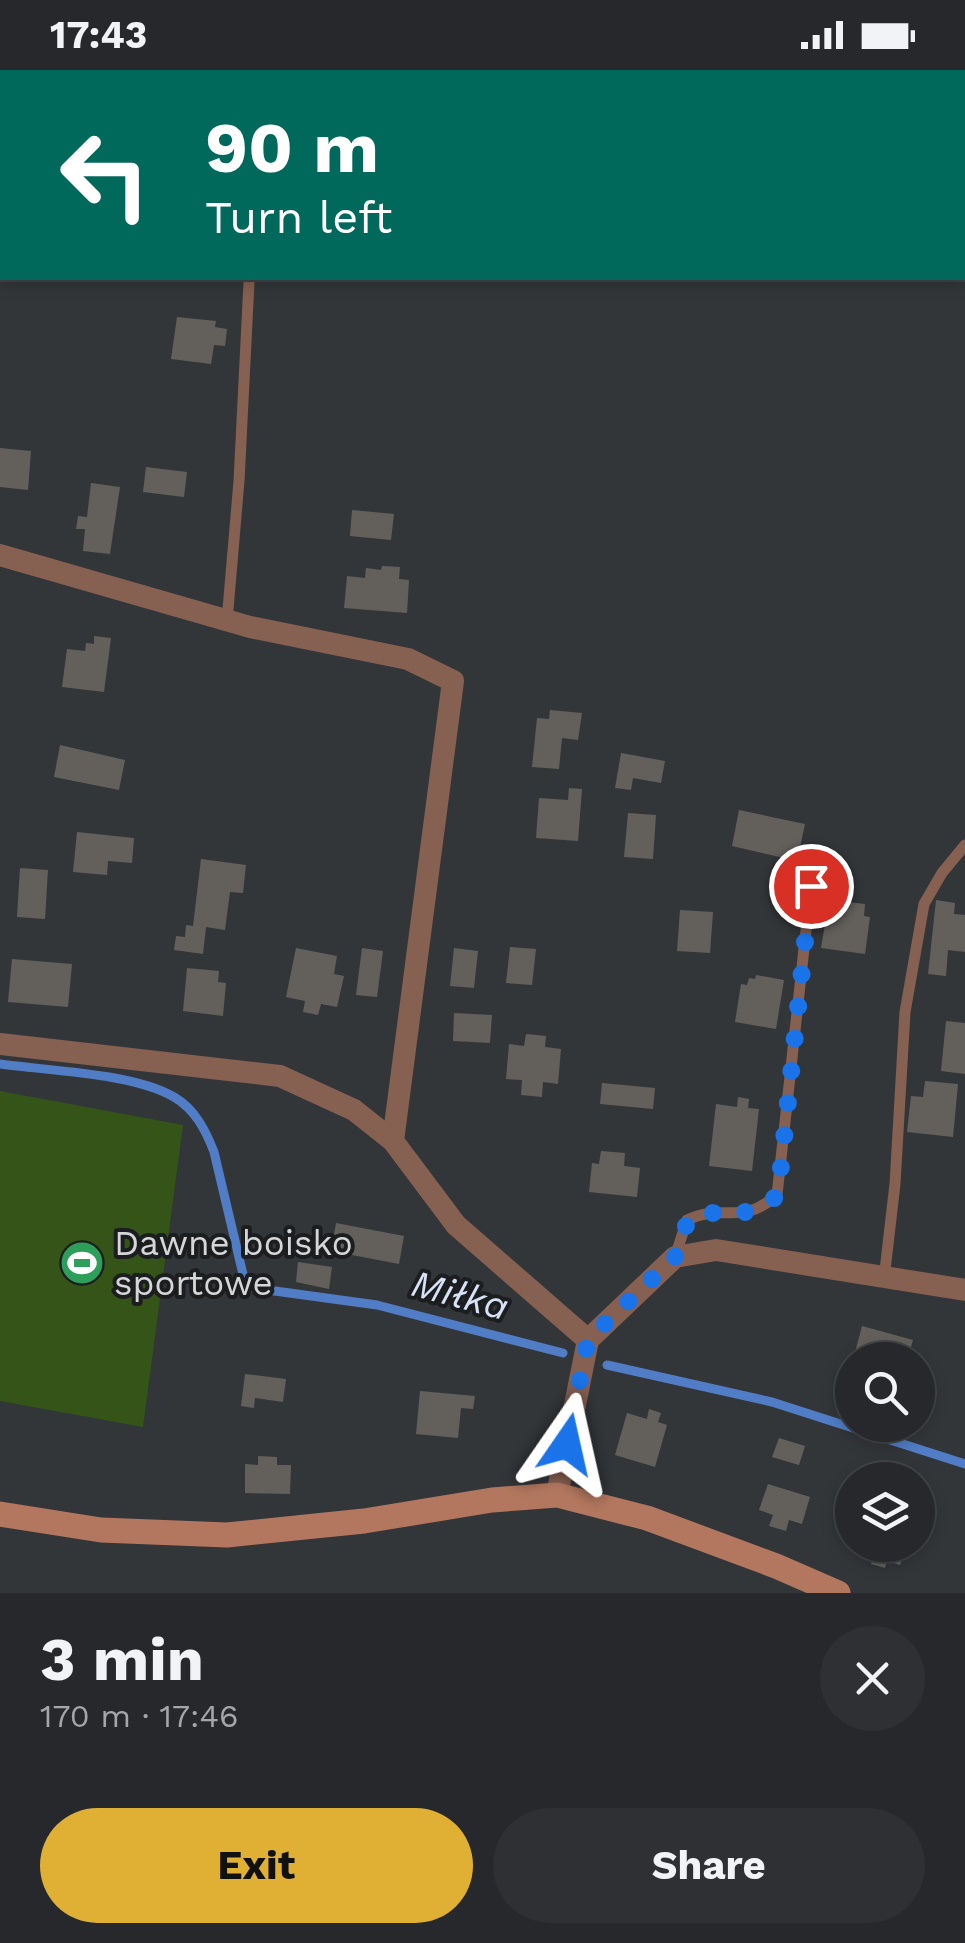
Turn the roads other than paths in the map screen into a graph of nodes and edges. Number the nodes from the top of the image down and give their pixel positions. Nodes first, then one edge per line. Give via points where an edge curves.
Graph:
1 (250, 282) dead end
2 (0, 555) edge
3 (227, 620) junction
4 (965, 845) edge
5 (811, 886) dead end
6 (0, 1044) edge
7 (394, 1141) junction
8 (675, 1257) junction
9 (884, 1279) junction
10 (965, 1290) edge
11 (588, 1340) junction
12 (557, 1495) junction
13 (0, 1514) edge
14 (838, 1593) edge

1 - 3 lane
2 - 3 street
3 - 7 street via 408,659 453,681
4 - 9 lane via 924,904 905,1012
5 - 8 lane via 778,1195 760,1210 707,1211 688,1220
6 - 7 street via 280,1076 354,1110
7 - 11 street via 456,1226
8 - 9 street via 716,1250
8 - 11 street
9 - 10 street
11 - 12 street
12 - 13 street via 227,1535 101,1530
12 - 14 street via 646,1518

